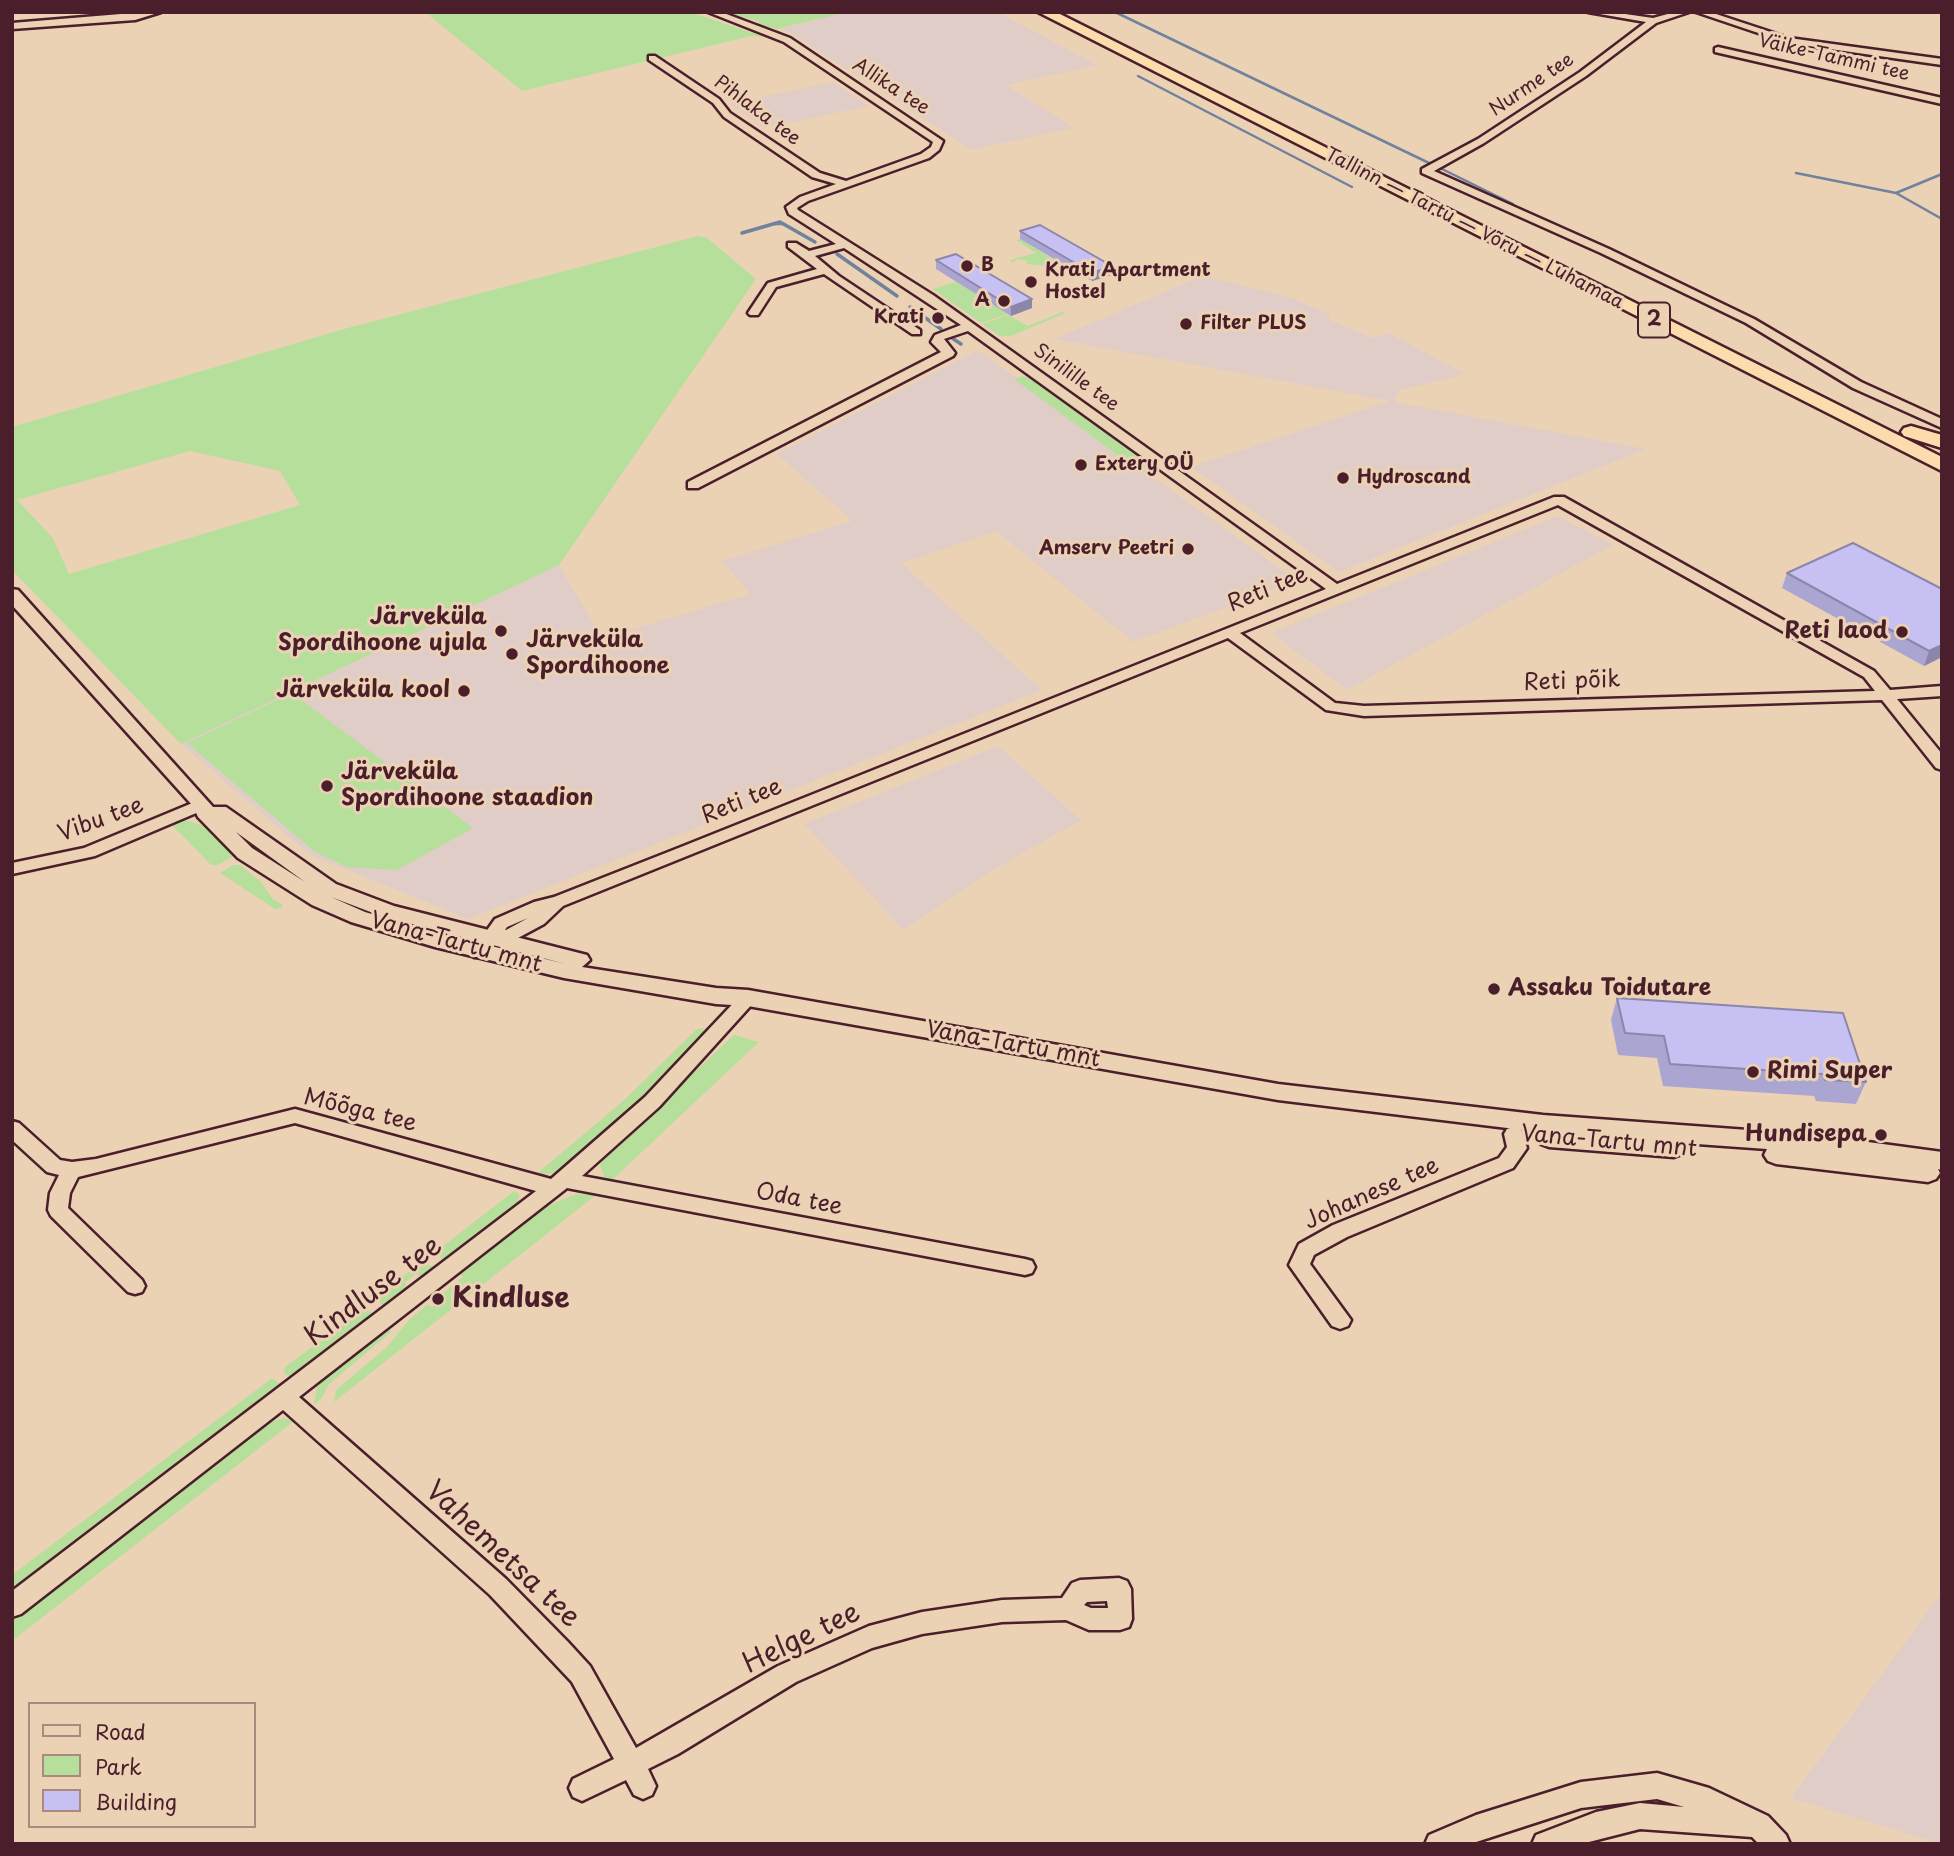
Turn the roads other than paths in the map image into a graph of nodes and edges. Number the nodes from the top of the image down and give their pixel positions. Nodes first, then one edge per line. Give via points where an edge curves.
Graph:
1 (19, 12) edge
2 (157, 12) edge
3 (712, 12) edge
4 (1045, 12) edge
5 (1068, 12) edge
6 (1592, 12) edge
7 (1685, 12) edge
8 (1700, 12) edge
9 (1710, 12) edge
10 (1653, 21) junction
11 (12, 25) edge
12 (1718, 50) dead end
13 (1858, 51) junction
14 (652, 58) dead end
15 (1942, 62) edge
16 (1942, 101) edge
17 (846, 184) junction
18 (792, 207) joint
19 (847, 244) junction
20 (792, 245) dead end
21 (807, 255) junction
22 (826, 270) junction
23 (754, 313) dead end
24 (970, 326) junction
25 (916, 332) dead end
26 (1942, 424) edge
27 (1942, 445) edge
28 (1942, 465) edge
29 (693, 485) dead end
30 (1335, 589) junction
31 (12, 594) edge
32 (1229, 632) junction
33 (1942, 691) edge
34 (1886, 695) junction
35 (1942, 765) edge
36 (202, 804) junction
37 (12, 869) edge
38 (486, 946) junction
39 (748, 998) junction
40 (1278, 1092) junction
41 (12, 1128) edge
42 (1514, 1134) junction
43 (1942, 1161) edge
44 (72, 1170) junction
45 (1942, 1175) edge
46 (559, 1184) junction
47 (1025, 1267) dead end
48 (135, 1286) dead end
49 (1340, 1320) dead end
50 (284, 1396) junction
51 (12, 1606) edge
52 (1068, 1609) dead end
53 (631, 1762) junction
54 (643, 1786) dead end
55 (582, 1788) dead end
56 (1768, 1835) edge
57 (1438, 1844) edge
58 (1545, 1844) edge

1 - 11 street
2 - 11 street
3 - 17 street, Allika tee via 787,40 938,141 925,156
4 - 28 highway, Tallinn — Tartu — Võru — Luhamaa / 2
5 - 27 highway, Tallinn — Tartu — Võru — Luhamaa / 2
6 - 10 street
7 - 10 street
8 - 13 street via 1788,40
9 - 13 street via 1775,34
10 - 26 street, Nurme tee via 1571,81 1426,171 1678,286 1797,347 1857,384
12 - 16 street, Väike-Tammi tee
13 - 15 street
14 - 17 street, Pihlaka tee via 816,175
17 - 18 street, Allika tee
18 - 19 street, Sinilille tee via 799,217
19 - 21 street
19 - 24 street, Sinilille tee
20 - 21 street
21 - 22 street
22 - 23 street via 772,285
22 - 25 street
24 - 29 street via 939,337 937,342 949,353
24 - 30 street, Sinilille tee
30 - 32 street, Reti tee
30 - 34 street, Reti tee via 1559,500 1869,674
31 - 36 street, Vana-Tartu mnt
32 - 34 street, Reti põik via 1331,707
32 - 38 street, Reti tee via 558,902 538,920
33 - 34 street, Reti põik
34 - 35 street, Reti tee
36 - 37 street, Vibu tee via 89,852
36 - 38 street, Vana-Tartu mnt via 205,813 246,853 319,900 358,917
38 - 39 street, Vana-Tartu mnt via 564,971
39 - 40 street, Vana-Tartu mnt
39 - 46 street, Kindluse tee via 652,1102
40 - 42 street, Vana-Tartu mnt via 1389,1116
40 - 43 street, Vana-Tartu mnt via 1444,1114 1816,1144
41 - 44 street via 54,1167
42 - 45 street, Vana-Tartu mnt via 1777,1155
42 - 49 street, Johanese tee via 1517,1148 1506,1163 1340,1231 1306,1250 1299,1265
44 - 46 street, Mõõga tee via 295,1116
44 - 48 street via 60,1193 58,1210
46 - 47 street, Oda tee
46 - 50 street, Kindluse tee
50 - 51 street, Kindluse tee
50 - 53 street, Vahemetsa tee via 498,1587 559,1650 581,1674
52 - 53 street, Helge tee via 975,1615 869,1637 787,1674 669,1745
53 - 54 street, Vahemetsa tee
53 - 55 street, Helge tee
56 - 57 street via 1709,1801 1657,1786 1581,1796
56 - 58 street via 1640,1816 1596,1825

